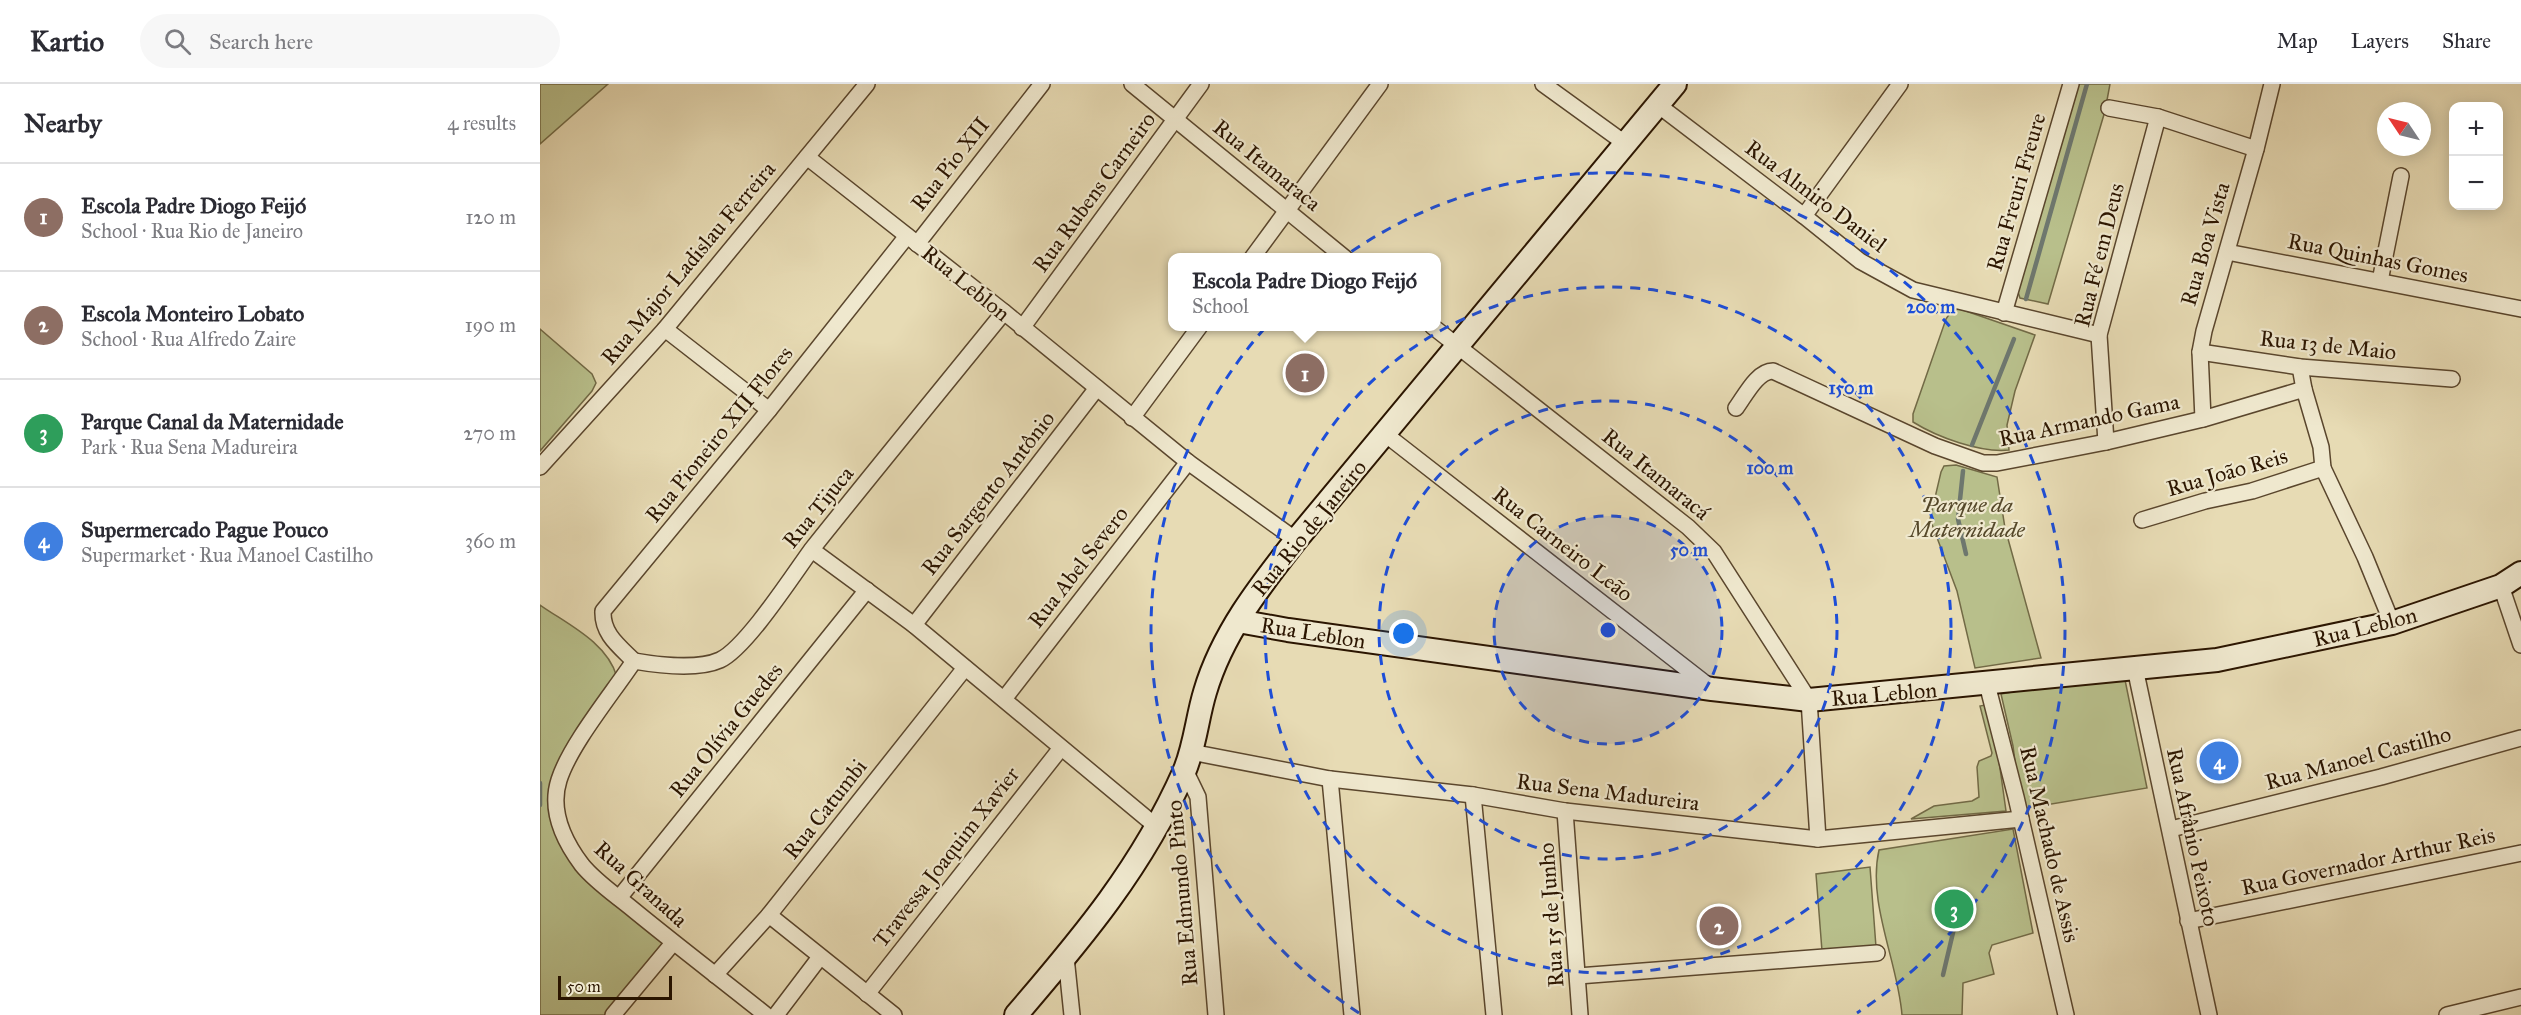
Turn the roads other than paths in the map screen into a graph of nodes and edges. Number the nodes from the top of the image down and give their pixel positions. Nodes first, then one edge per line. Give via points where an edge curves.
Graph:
1 (867, 84) edge
2 (1042, 84) edge
3 (1132, 84) edge
4 (1202, 84) edge
5 (1380, 84) edge
6 (1543, 84) edge
7 (1676, 84) edge
8 (1900, 84) edge
9 (2071, 84) edge
10 (2272, 84) edge
11 (1658, 105) junction
12 (2109, 108) dead end
13 (2158, 117) junction
14 (1176, 119) junction
15 (1626, 144) junction
16 (2256, 149) junction
17 (807, 158) junction
18 (2401, 176) dead end
19 (1287, 211) junction
20 (1804, 216) junction
21 (912, 240) junction
22 (2227, 252) junction
23 (1256, 253) edge
24 (1339, 253) edge
25 (2380, 281) junction
26 (2521, 309) edge
27 (1004, 312) junction
28 (2008, 313) junction
29 (1022, 328) junction
30 (665, 329) junction
31 (1197, 331) edge
32 (1437, 331) edge
33 (2099, 335) junction
34 (1457, 347) junction
35 (2200, 352) junction
36 (2300, 367) junction
37 (2452, 379) dead end
38 (1097, 388) junction
39 (2304, 389) junction
40 (1736, 408) dead end
41 (769, 410) junction
42 (1132, 418) junction
43 (2203, 419) junction
44 (1385, 434) junction
45 (2106, 442) junction
46 (1188, 462) junction
47 (540, 467) edge
48 (2323, 468) junction
49 (2142, 520) dead end
50 (1296, 540) junction
51 (812, 550) junction
52 (2521, 573) edge
53 (2501, 586) junction
54 (867, 590) junction
55 (1238, 621) junction
56 (2392, 623) junction
57 (914, 625) junction
58 (2521, 645) edge
59 (634, 661) junction
60 (966, 668) junction
61 (2135, 668) junction
62 (1987, 684) junction
63 (1712, 689) junction
64 (1004, 699) junction
65 (1809, 700) junction
66 (2521, 738) edge
67 (1061, 748) junction
68 (1188, 761) junction
69 (1330, 779) junction
70 (1473, 795) junction
71 (1565, 811) junction
72 (2021, 819) junction
73 (1157, 827) junction
74 (2171, 829) junction
75 (1818, 839) junction
76 (2521, 853) edge
77 (620, 898) junction
78 (770, 915) junction
79 (2188, 921) junction
80 (673, 943) junction
81 (1876, 953) dead end
82 (820, 957) junction
83 (1066, 957) junction
84 (715, 975) junction
85 (1578, 976) junction
86 (867, 994) junction
87 (2521, 997) edge
88 (613, 1015) edge
89 (766, 1015) edge
90 (776, 1015) edge
91 (894, 1015) edge
92 (1016, 1015) edge
93 (1072, 1015) edge
94 (1216, 1015) edge
95 (1352, 1015) edge
96 (1494, 1015) edge
97 (1580, 1015) edge
98 (2066, 1015) edge
99 (2209, 1015) edge
100 (2447, 1015) edge

1 - 17 street, Rua Major Ladislau Ferreira
2 - 21 street, Rua Pio XII
3 - 14 street, Rua Itamaraca
4 - 14 street, Rua Rubens Carneiro
5 - 19 street
6 - 15 street
7 - 11 street, Rua Rio de Janeiro
8 - 20 street
9 - 28 street, Rua Freuri Freure
10 - 16 street, Rua Boa Vista
11 - 15 street, Rua Rio de Janeiro
11 - 20 street, Rua Almiro Daniel
12 - 13 street
13 - 16 street
13 - 33 street, Rua Fé em Deus
14 - 19 street, Rua Itamaraca
14 - 29 street, Rua Rubens Carneiro
15 - 34 street, Rua Rio de Janeiro
16 - 22 street, Rua Boa Vista
17 - 21 street, Rua Leblon
17 - 30 street, Rua Major Ladislau Ferreira
18 - 25 street
19 - 23 street
19 - 24 street, Rua Itamaraca
20 - 28 street, Rua Almiro Daniel via 1860,261 1913,290
21 - 27 street, Rua Leblon
21 - 41 street, Rua Pioneiro XII Flores
22 - 25 street, Rua Quinhas Gomes
22 - 35 street, Rua Boa Vista
25 - 26 street, Rua Quinhas Gomes
27 - 29 street, Rua Leblon
27 - 51 street, Rua Tijuca
28 - 33 street, Rua Almiro Daniel
29 - 38 street, Rua Leblon
30 - 41 street
30 - 47 street, Rua Major Ladislau Ferreira
31 - 42 street
32 - 34 street
33 - 45 street, Rua Fé em Deus
34 - 44 street, Rua Rio de Janeiro
34 - 65 street, Rua Itamaracá via 1689,527 1714,552
35 - 36 street, Rua 13 de Maio
35 - 43 street, Rua Boa Vista
36 - 37 street, Rua 13 de Maio
36 - 39 street
38 - 42 street, Rua Leblon
38 - 57 street, Rua Sargento Antônio
39 - 43 street, Rua Armando Gama
39 - 48 street
40 - 45 street, Rua Armando Gama via 1759,377 1773,371 1935,446 1983,463 2014,461
41 - 59 street, Rua Pioneiro XII Flores via 603,611 609,636
42 - 46 street, Rua Leblon
43 - 45 street, Rua Armando Gama
44 - 50 street, Rua Rio de Janeiro
44 - 63 street, Rua Carneiro Leão
46 - 50 street, Rua Leblon
46 - 64 street, Rua Abel Severo
48 - 49 street, Rua João Reis
48 - 56 street
50 - 55 street, Rua Rio de Janeiro
51 - 54 street
51 - 59 street, Rua Tijuca via 741,643 720,660 676,665
52 - 53 street, Rua Leblon
53 - 56 street, Rua Leblon
53 - 58 street
54 - 57 street
54 - 77 street, Rua Olívia Guedes
55 - 63 street, Rua Leblon
55 - 68 street, Rua Rio de Janeiro via 1204,692
56 - 61 street, Rua Leblon via 2217,660
57 - 60 street
59 - 77 street, Rua Granada via 569,756 558,782 556,803 559,824 569,846 583,866
60 - 64 street
60 - 78 street, Rua Catumbi
61 - 62 street, Rua Leblon
61 - 74 street, Rua Afrânio Peixoto
62 - 65 street, Rua Leblon
62 - 72 street, Rua Machado de Assis
63 - 65 street, Rua Leblon
64 - 67 street
65 - 75 street
66 - 74 street, Rua Manoel Castilho
67 - 73 street
67 - 86 street, Travessa Joaquim Xavier
68 - 69 street, Rua Sena Madureira
68 - 73 street, Rua Rio de Janeiro
68 - 94 street, Rua Edmundo Pinto via 1198,797
69 - 70 street, Rua Sena Madureira
69 - 95 street
70 - 71 street, Rua Sena Madureira
70 - 96 street
71 - 75 street, Rua Sena Madureira
71 - 85 street, Rua 15 de Junho
72 - 75 street, Rua Sena Madureira
72 - 98 street, Rua Machado de Assis
73 - 83 street, Rua Rio de Janeiro via 1120,888
74 - 79 street, Rua Afrânio Peixoto
76 - 79 street, Rua Governador Arthur Reis
77 - 80 street, Rua Granada
78 - 82 street
78 - 84 street, Rua Catumbi
79 - 99 street, Rua Afrânio Peixoto
80 - 84 street, Rua Granada
80 - 88 street
81 - 85 street
82 - 86 street
82 - 90 street
83 - 92 street, Rua Rio de Janeiro
83 - 93 street
84 - 89 street, Rua Granada
85 - 97 street, Rua 15 de Junho
86 - 91 street
87 - 100 street

